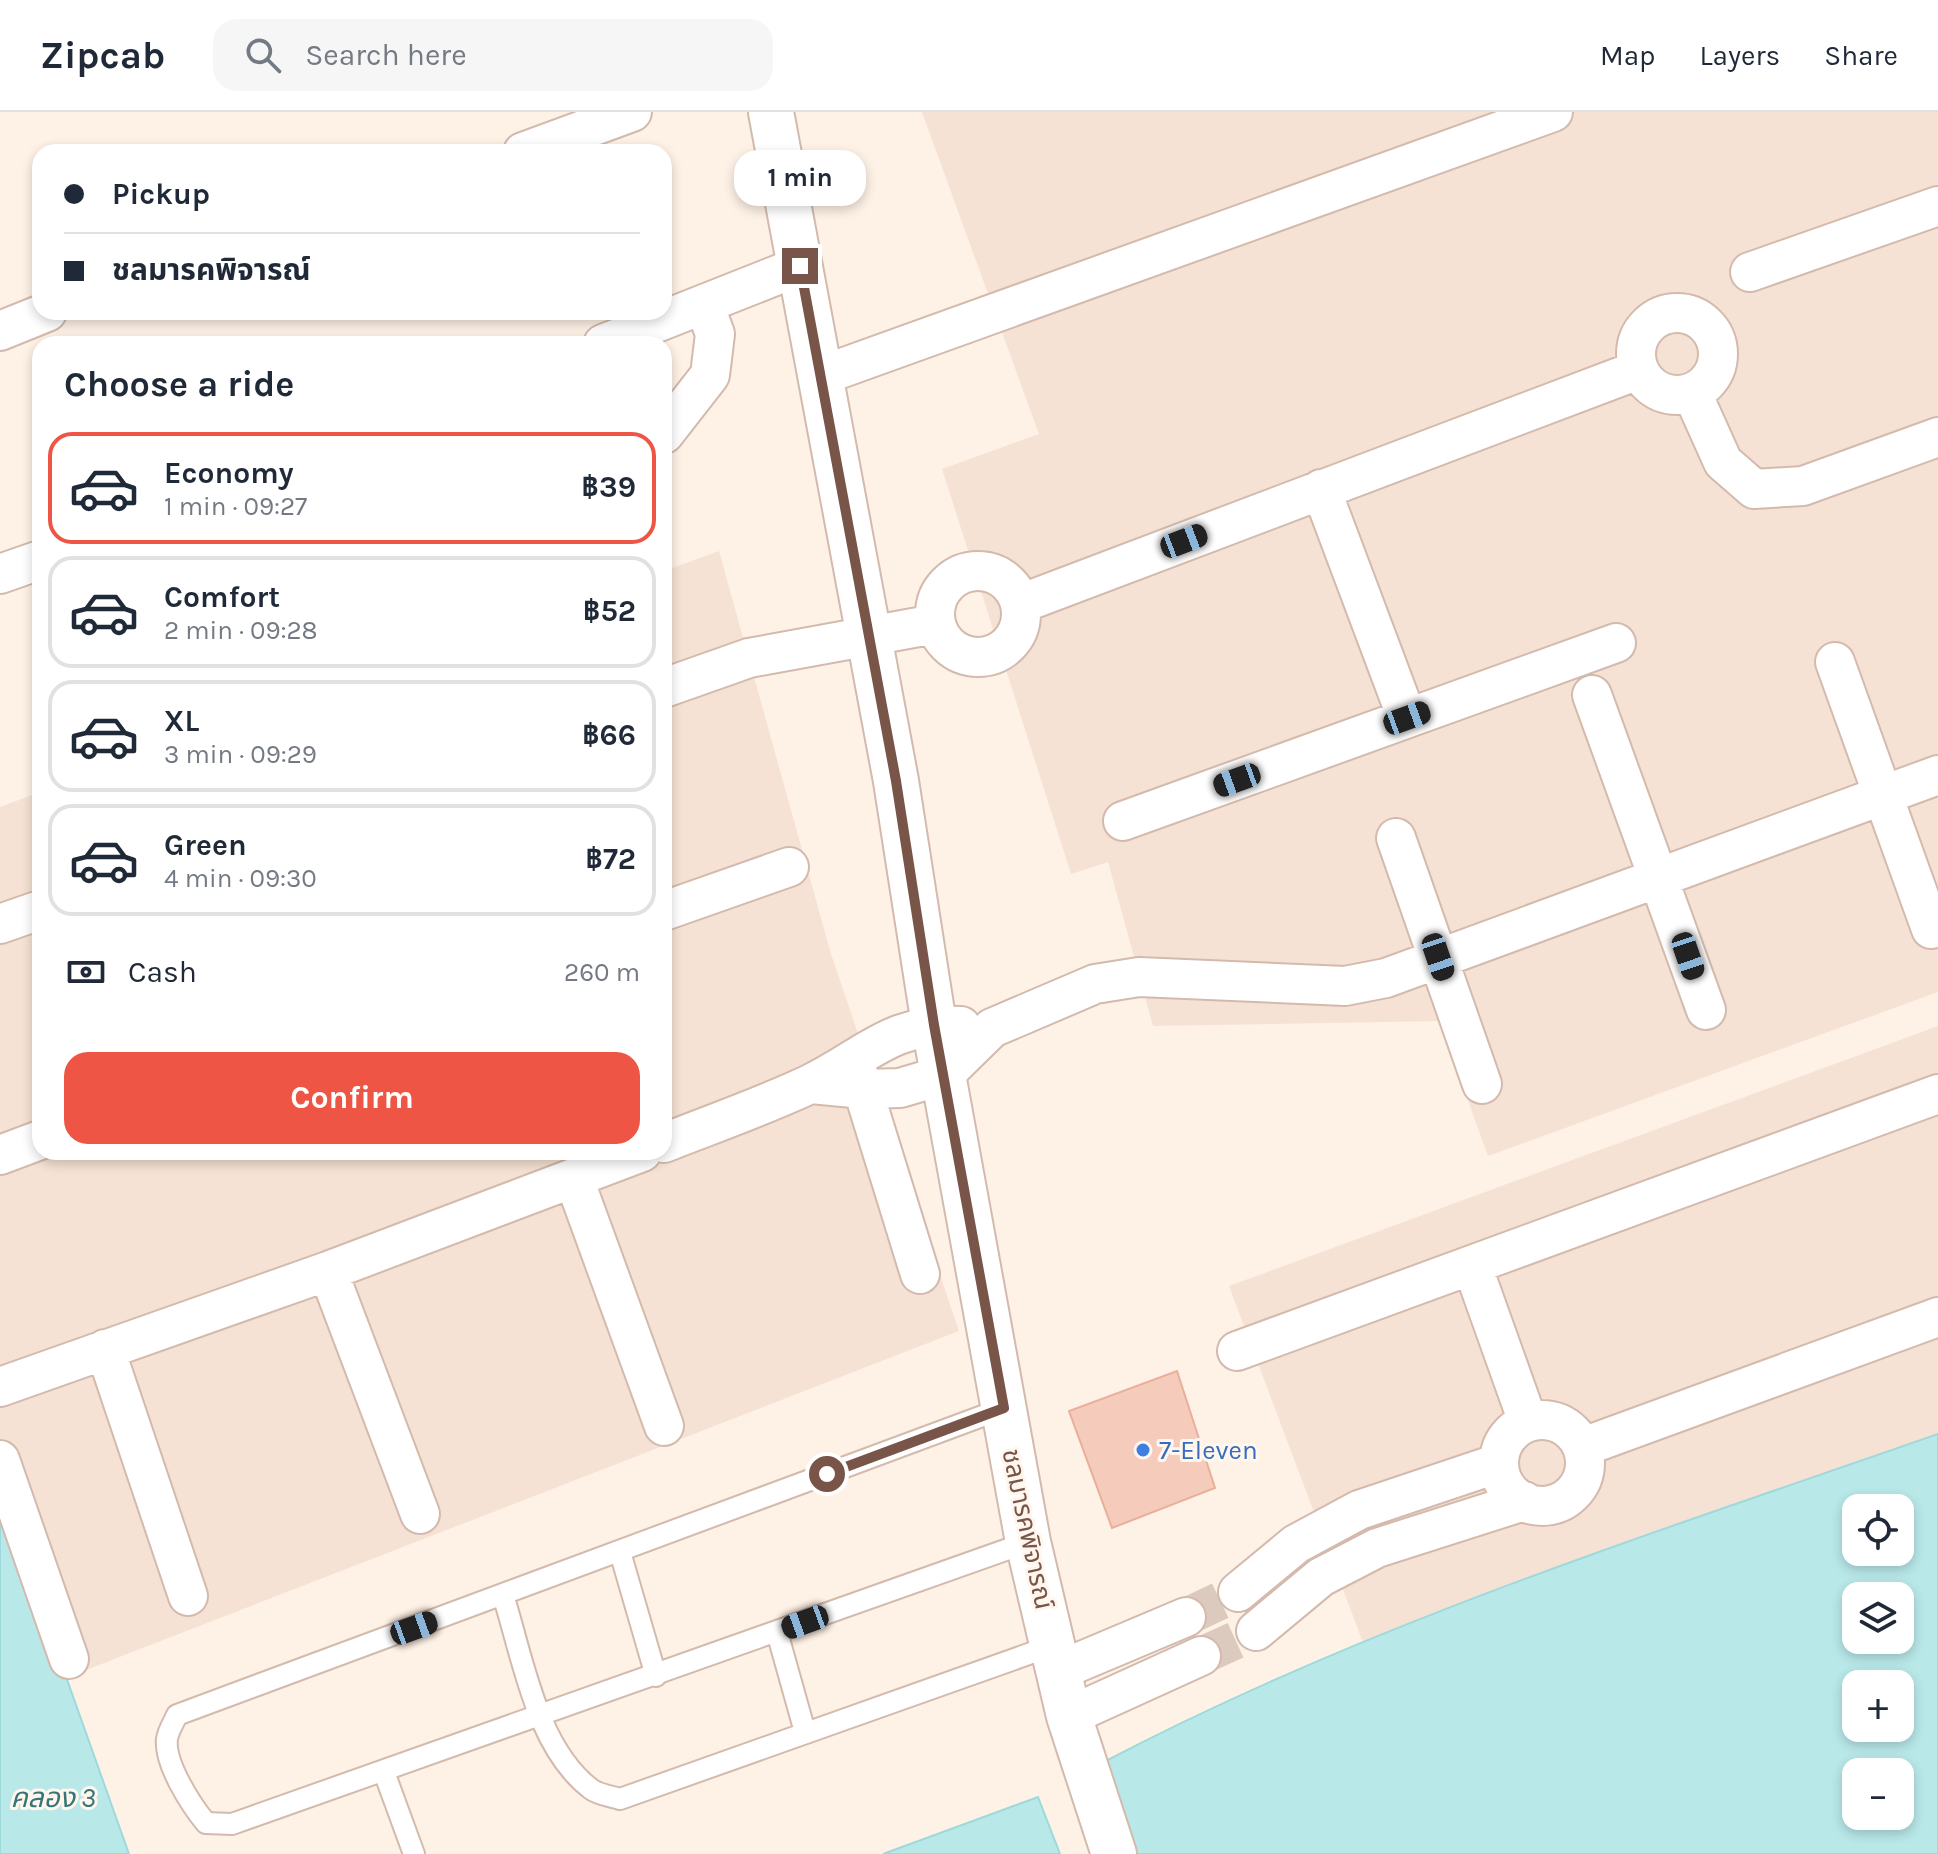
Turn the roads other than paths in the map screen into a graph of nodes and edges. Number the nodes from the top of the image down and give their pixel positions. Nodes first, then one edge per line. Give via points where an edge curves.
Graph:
1 (632, 112) edge
2 (771, 112) edge
3 (1553, 112) edge
4 (1478, 125) edge
5 (545, 144) edge
6 (1938, 206) edge
7 (800, 266) junction
8 (1750, 272) dead end
9 (704, 304) junction
10 (672, 317) edge
11 (32, 318) edge
12 (664, 320) edge
13 (0, 331) edge
14 (623, 336) edge
15 (1638, 370) junction
16 (820, 376) junction
17 (1692, 393) junction
18 (672, 424) edge
19 (1938, 437) edge
20 (1321, 489) junction
21 (32, 563) edge
22 (0, 574) edge
23 (1020, 604) junction
24 (935, 624) junction
25 (869, 636) junction
26 (1616, 643) dead end
27 (1835, 662) dead end
28 (672, 685) edge
29 (1592, 695) dead end
30 (1407, 718) junction
31 (1938, 775) edge
32 (1883, 796) junction
33 (1123, 821) dead end
34 (1396, 838) dead end
35 (789, 867) dead end
36 (1660, 877) junction
37 (672, 908) edge
38 (32, 913) edge
39 (0, 924) edge
40 (1931, 929) dead end
41 (1438, 957) junction
42 (1706, 1010) dead end
43 (934, 1025) junction
44 (992, 1028) junction
45 (858, 1073) junction
46 (944, 1075) junction
47 (1482, 1084) dead end
48 (1938, 1094) edge
49 (672, 1140) edge
50 (32, 1143) edge
51 (0, 1155) edge
52 (622, 1160) edge
53 (574, 1179) junction
54 (1472, 1265) junction
55 (328, 1271) junction
56 (920, 1274) dead end
57 (1938, 1317) edge
58 (105, 1349) junction
59 (1237, 1351) dead end
60 (0, 1387) edge
61 (1004, 1408) junction
62 (1528, 1422) junction
63 (664, 1426) dead end
64 (1583, 1447) junction
65 (0, 1460) edge
66 (1499, 1463) junction
67 (1524, 1501) junction
68 (420, 1514) dead end
69 (1028, 1542) junction
70 (620, 1552) junction
71 (1238, 1592) tunnel mouth
72 (503, 1595) junction
73 (188, 1596) dead end
74 (1186, 1617) tunnel mouth
75 (1256, 1631) tunnel mouth
76 (777, 1632) junction
77 (1201, 1656) tunnel mouth
78 (1056, 1658) junction
79 (69, 1659) dead end
80 (656, 1676) junction
81 (1069, 1716) junction
82 (542, 1717) junction
83 (805, 1732) junction
84 (384, 1772) junction
85 (414, 1854) edge
86 (1114, 1854) edge

1 - 5 street
2 - 7 street, ชลมารคพิจารณ์
3 - 4 street
4 - 16 street
6 - 8 street
7 - 9 street
7 - 16 street, ชลมารคพิจารณ์
9 - 10 street
9 - 18 street via 715,334 710,375
11 - 13 street
12 - 14 street
15 - 17 street via 1654,390
15 - 17 street via 1637,343 1653,320 1680,313 1693,316 1714,335 1718,362 1704,386
15 - 20 street
16 - 25 street, ชลมารคพิจารณ์
17 - 19 street via 1723,462 1754,489 1803,486
20 - 23 street
20 - 30 street
21 - 22 street
23 - 24 street via 1017,633 995,654 965,655 952,649
23 - 24 street via 1015,591 994,573 967,572 955,576 937,597
24 - 25 street
25 - 28 street via 749,658
25 - 43 street, ชลมารคพิจารณ์
26 - 30 street
27 - 32 street
29 - 36 street
30 - 33 street
31 - 32 street
32 - 36 street
32 - 40 street
34 - 41 street
35 - 37 street
36 - 41 street
36 - 42 street
38 - 39 street
41 - 44 street via 1386,978 1345,986 1139,977 1095,984
41 - 47 street
43 - 44 street
43 - 45 street via 885,1039
43 - 46 street, ชลมารคพิจารณ์
44 - 46 street
45 - 46 street via 900,1088
45 - 49 street via 811,1084
45 - 56 street
46 - 61 street, ชลมารคพิจารณ์
48 - 54 street
50 - 51 street
52 - 53 street
53 - 55 street
53 - 63 street
54 - 59 street
54 - 62 street
55 - 58 street
55 - 68 street
57 - 64 street
58 - 60 street
58 - 73 street
61 - 69 street, ชลมารคพิจารณ์
61 - 70 lane
62 - 64 street via 1561,1423
62 - 66 street via 1507,1438
64 - 67 street via 1586,1462 1576,1490 1550,1505
65 - 79 street
66 - 67 street via 1509,1491
66 - 71 street via 1359,1510 1296,1544
67 - 75 street via 1377,1548 1321,1577
69 - 76 lane
69 - 78 street, ชลมารคพิจารณ์
70 - 72 lane
70 - 80 lane
72 - 82 lane
72 - 84 lane via 177,1715 167,1740 176,1775 206,1823 232,1824
74 - 78 street
76 - 80 lane
76 - 83 lane
77 - 81 street
78 - 81 street, ชลมารคพิจารณ์
78 - 83 lane
80 - 82 lane
81 - 86 street, ชลมารคพิจารณ์
82 - 83 lane via 566,1765 594,1791 620,1799
82 - 84 lane
84 - 85 lane

